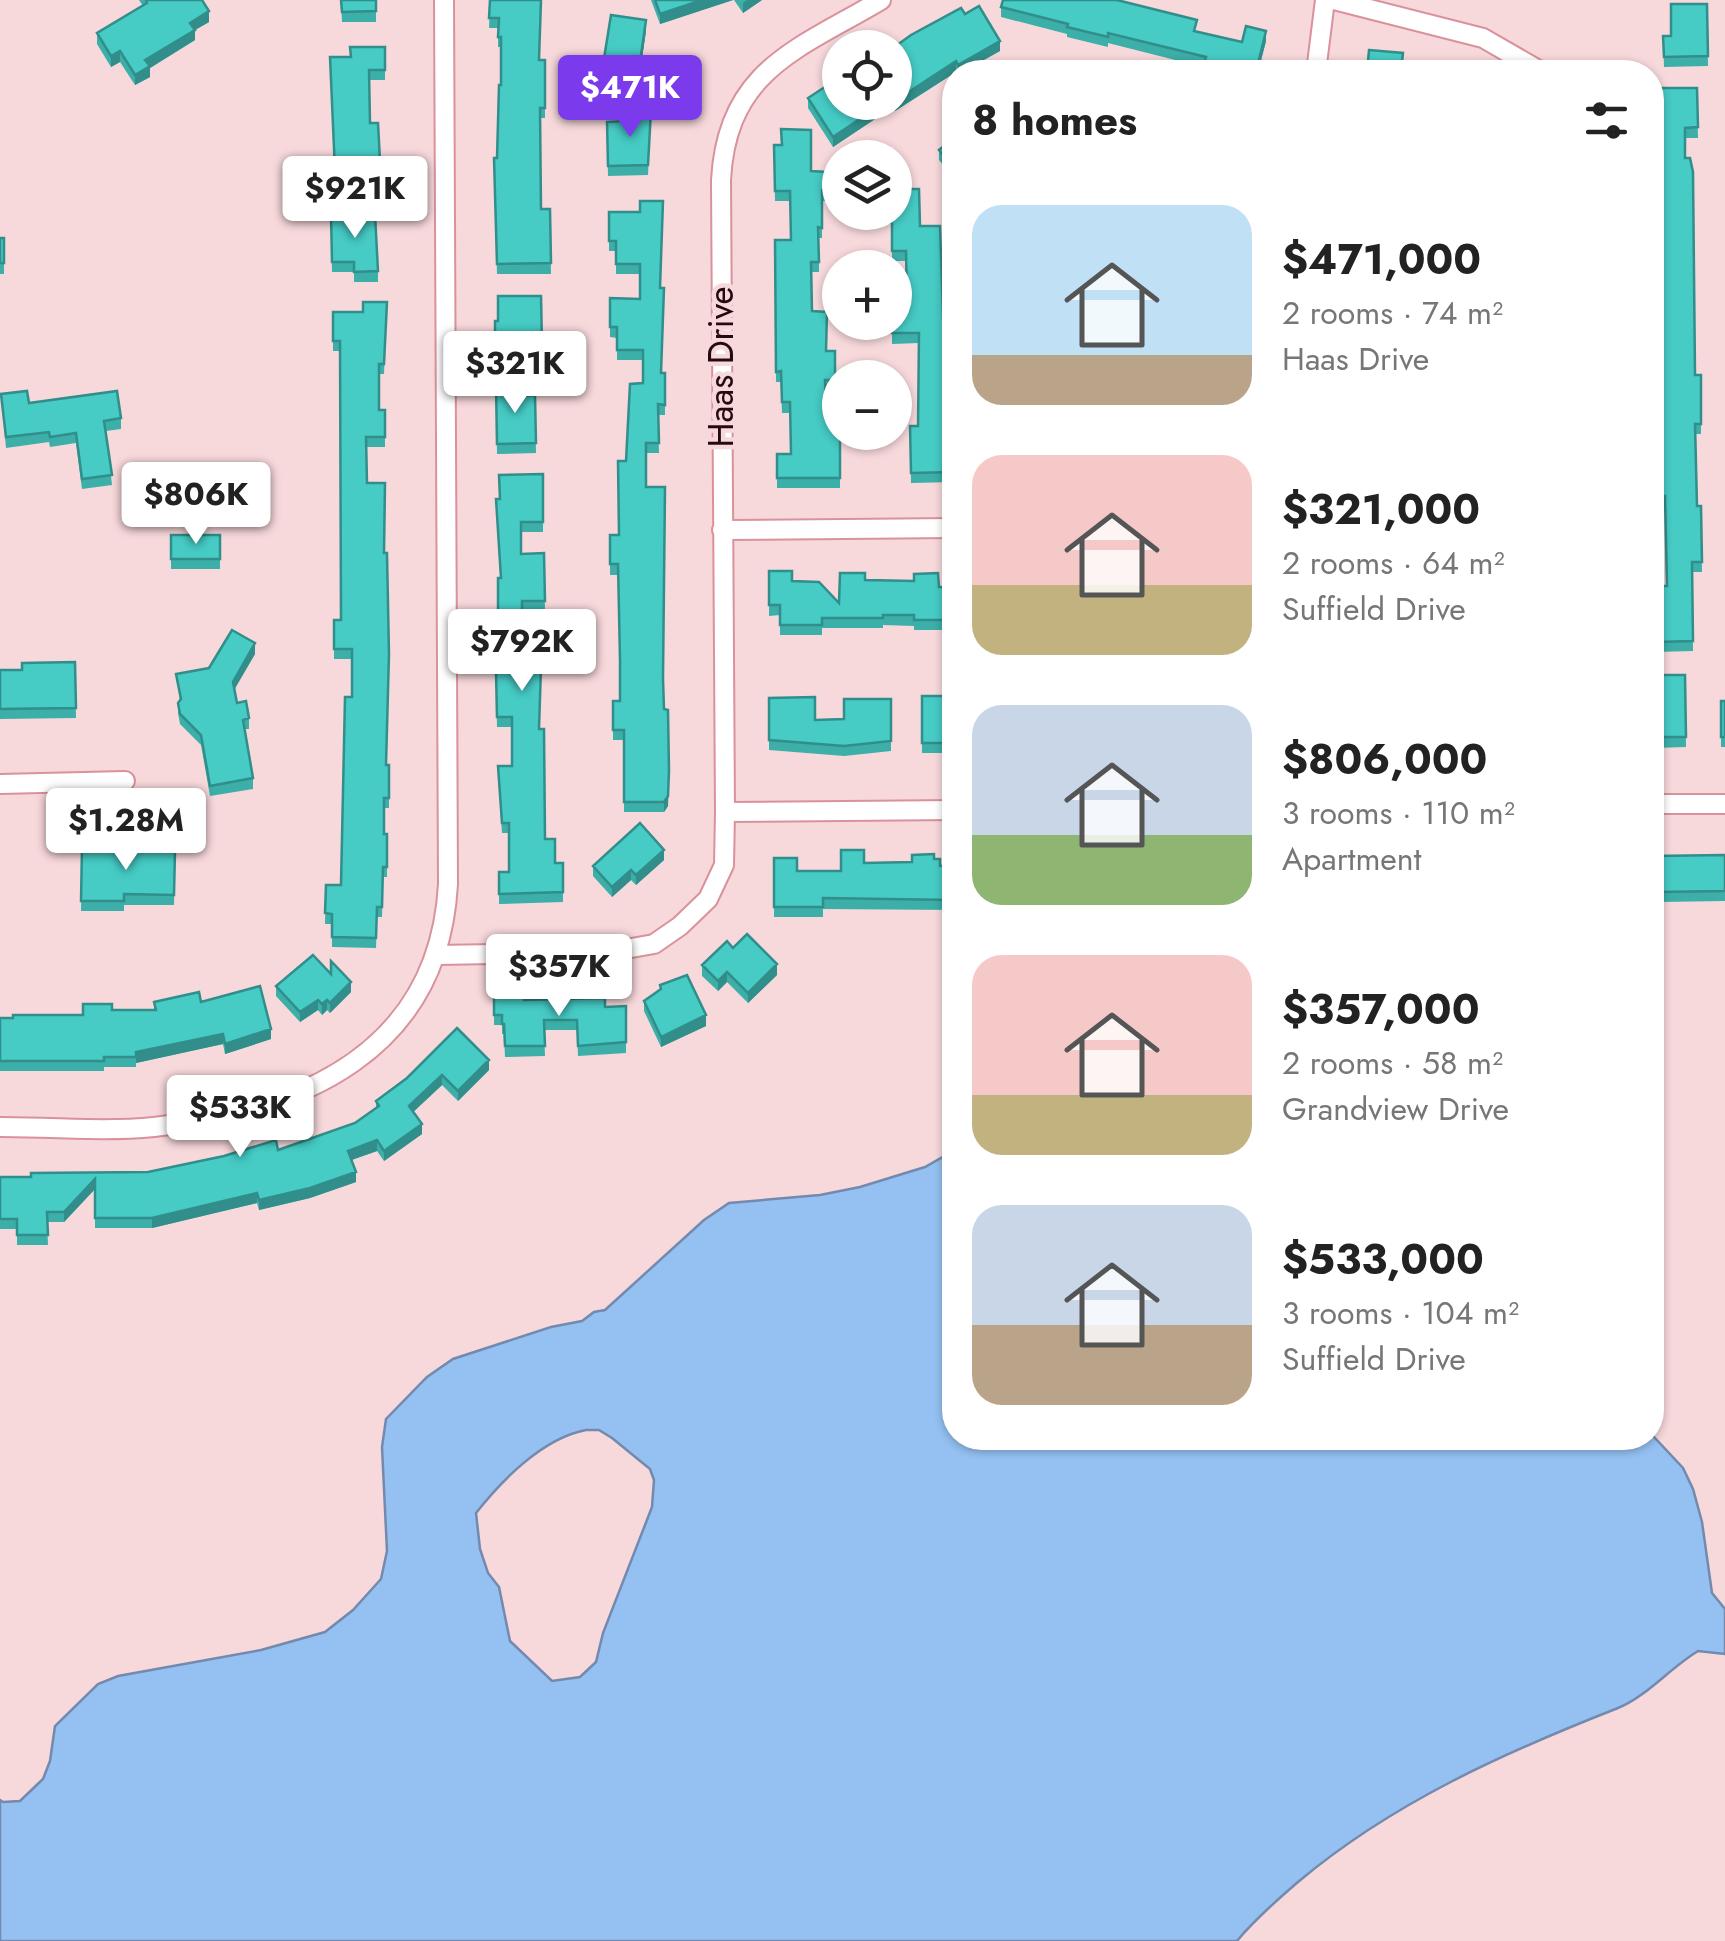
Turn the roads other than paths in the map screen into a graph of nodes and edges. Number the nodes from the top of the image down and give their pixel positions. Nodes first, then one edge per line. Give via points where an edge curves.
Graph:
1 (444, 0) edge
2 (882, 0) edge
3 (1325, 0) edge
4 (1334, 0) edge
5 (1318, 60) edge
6 (1521, 60) edge
7 (942, 528) edge
8 (722, 530) junction
9 (124, 782) dead end
10 (0, 784) edge
11 (1664, 804) edge
12 (1725, 804) edge
13 (942, 810) edge
14 (724, 812) junction
15 (437, 956) junction
16 (0, 1127) edge

1 - 15 street via 448,884
2 - 8 street, Haas Drive via 766,70 729,130 720,180
3 - 5 street
4 - 6 street via 1483,38
7 - 8 street
8 - 14 street, Haas Drive
9 - 10 street
11 - 12 street
13 - 14 street
14 - 15 street, Haas Drive via 724,865 708,899 654,944 609,952
15 - 16 street via 381,1042 342,1073 290,1098 152,1127

